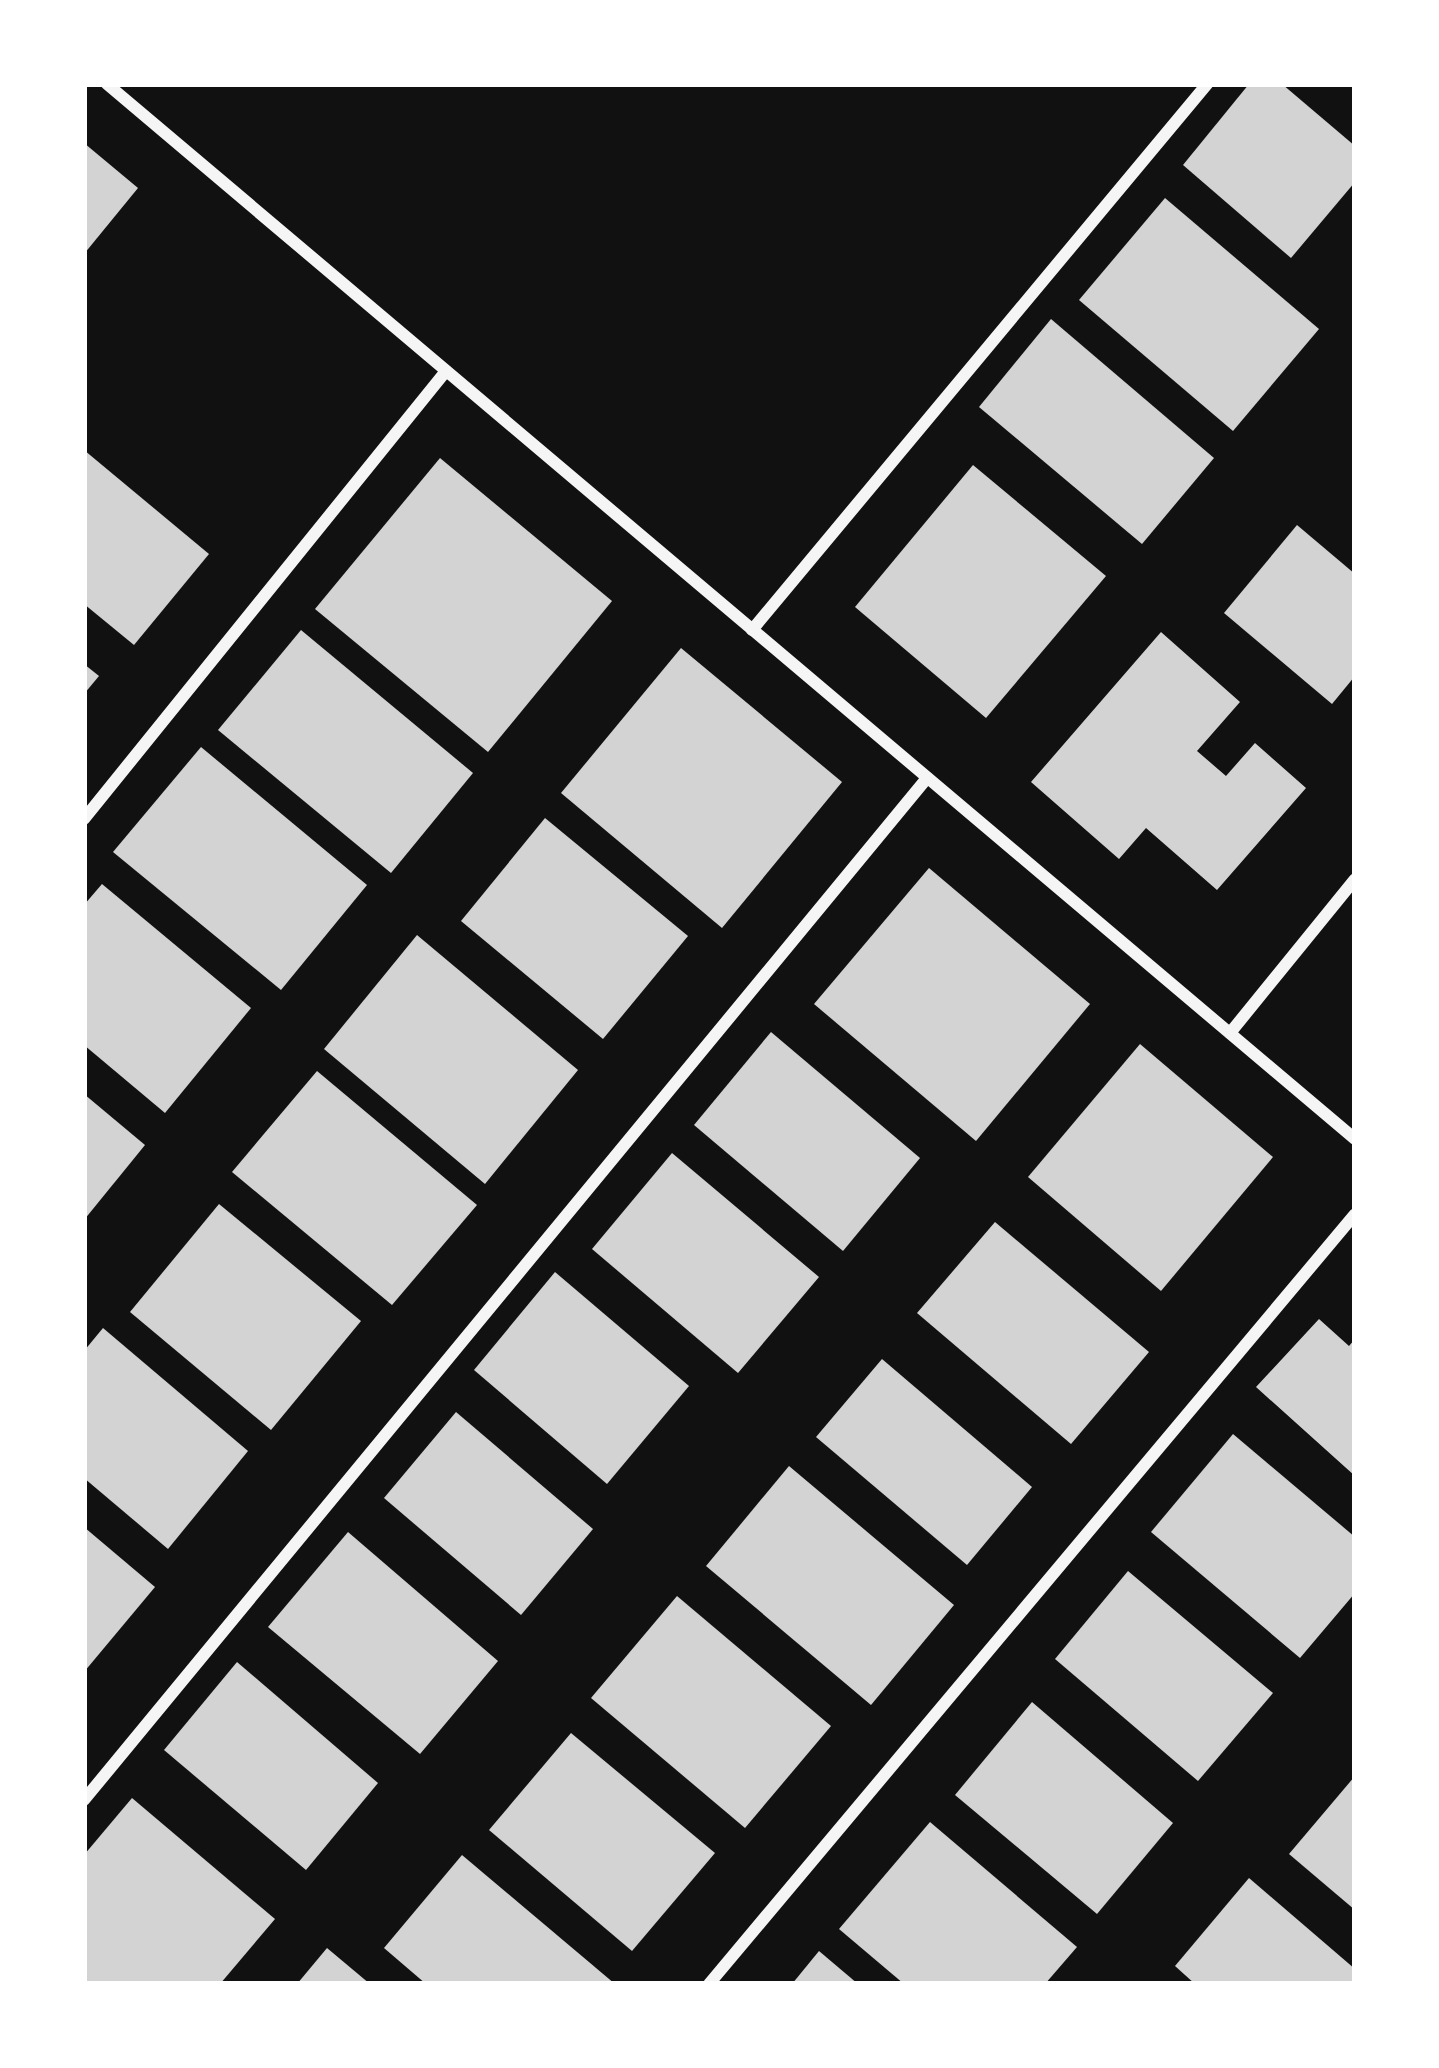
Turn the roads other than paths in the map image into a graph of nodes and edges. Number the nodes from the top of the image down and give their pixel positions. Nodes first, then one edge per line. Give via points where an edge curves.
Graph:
1 (107, 84) edge
2 (1208, 84) edge
3 (446, 371) junction
4 (752, 630) junction
5 (927, 778) junction
6 (84, 819) edge
7 (1355, 879) edge
8 (1230, 1033) junction
9 (1355, 1139) edge
10 (1355, 1214) edge
11 (84, 1800) edge
12 (709, 1984) edge

1 - 3 street
2 - 4 street
3 - 4 street
3 - 6 street
4 - 5 street
5 - 8 street
5 - 11 street
7 - 8 street
8 - 9 street
10 - 12 street

